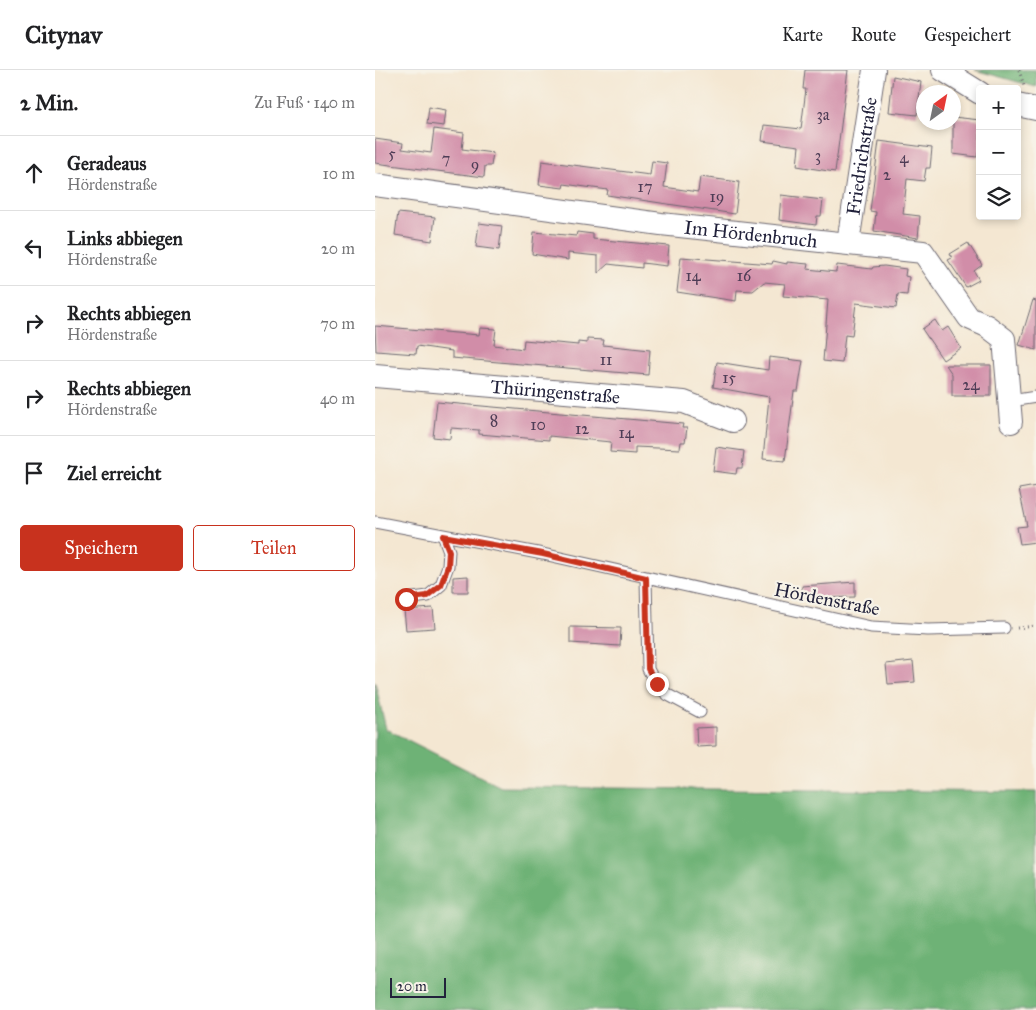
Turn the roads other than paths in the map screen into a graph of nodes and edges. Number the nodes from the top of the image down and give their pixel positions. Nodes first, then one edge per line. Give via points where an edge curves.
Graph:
1 (874, 70) edge
2 (943, 70) edge
3 (976, 91) edge
4 (1021, 106) edge
5 (1036, 110) edge
6 (375, 185) edge
7 (848, 243) junction
8 (375, 376) edge
9 (1036, 397) edge
10 (1011, 411) joint
11 (733, 421) dead end
12 (375, 522) edge
13 (443, 536) junction
14 (646, 578) junction
15 (406, 599) dead end
16 (1005, 628) dead end
17 (700, 712) dead end

1 - 7 street, Friedrichstraße
2 - 3 street
4 - 5 street
6 - 7 street, Im Hördenbruch via 661,224
7 - 10 street, Im Hördenbruch via 923,252 969,318 1004,339
8 - 11 street, Thüringenstraße via 684,402
9 - 10 lane
12 - 13 lane, Hördenstraße
13 - 14 lane, Hördenstraße via 543,554
13 - 15 lane via 449,551 441,585 427,596
14 - 16 lane, Hördenstraße via 871,627 929,630
14 - 17 lane via 648,669 669,695

